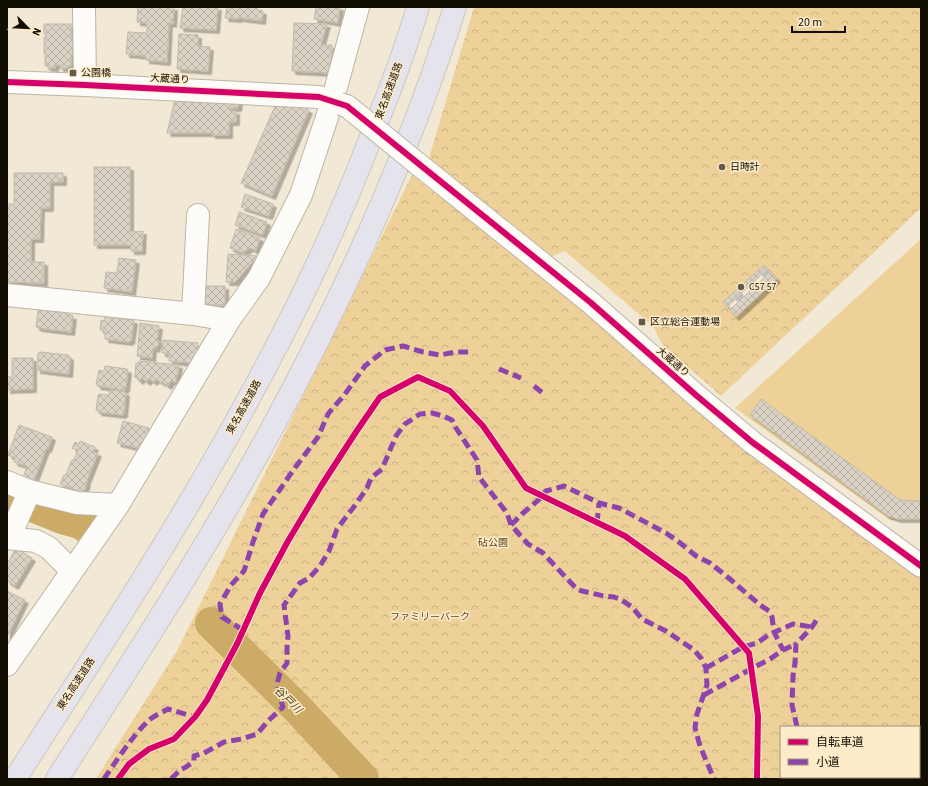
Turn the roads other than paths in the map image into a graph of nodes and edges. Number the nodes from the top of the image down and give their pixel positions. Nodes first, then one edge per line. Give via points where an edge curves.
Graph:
1 (84, 7) edge
2 (358, 7) edge
3 (418, 7) edge
4 (454, 7) edge
5 (7, 82) edge
6 (85, 85) junction
7 (336, 103) junction
8 (198, 215) dead end
9 (7, 295) edge
10 (193, 314) junction
11 (229, 320) junction
12 (7, 482) edge
13 (28, 494) junction
14 (118, 505) junction
15 (11, 533) edge
16 (921, 566) edge
17 (72, 572) junction
18 (7, 666) edge
19 (16, 779) edge
20 (57, 779) edge

1 - 6 street
2 - 7 street
3 - 19 highway, 東名高速道路 via 386,101 355,178 282,336 182,514
4 - 20 highway via 419,111 387,193 312,351 221,517 169,604
5 - 6 street, 大蔵通り
6 - 7 street, 大蔵通り via 319,98
7 - 11 street via 301,195 259,278
7 - 16 street, 大蔵通り, bridge via 347,106 590,302 752,442
8 - 10 street
9 - 10 street
10 - 11 street
11 - 14 street
12 - 13 street
13 - 14 street via 78,503
13 - 15 street
14 - 17 street
15 - 17 street via 49,548
17 - 18 street

